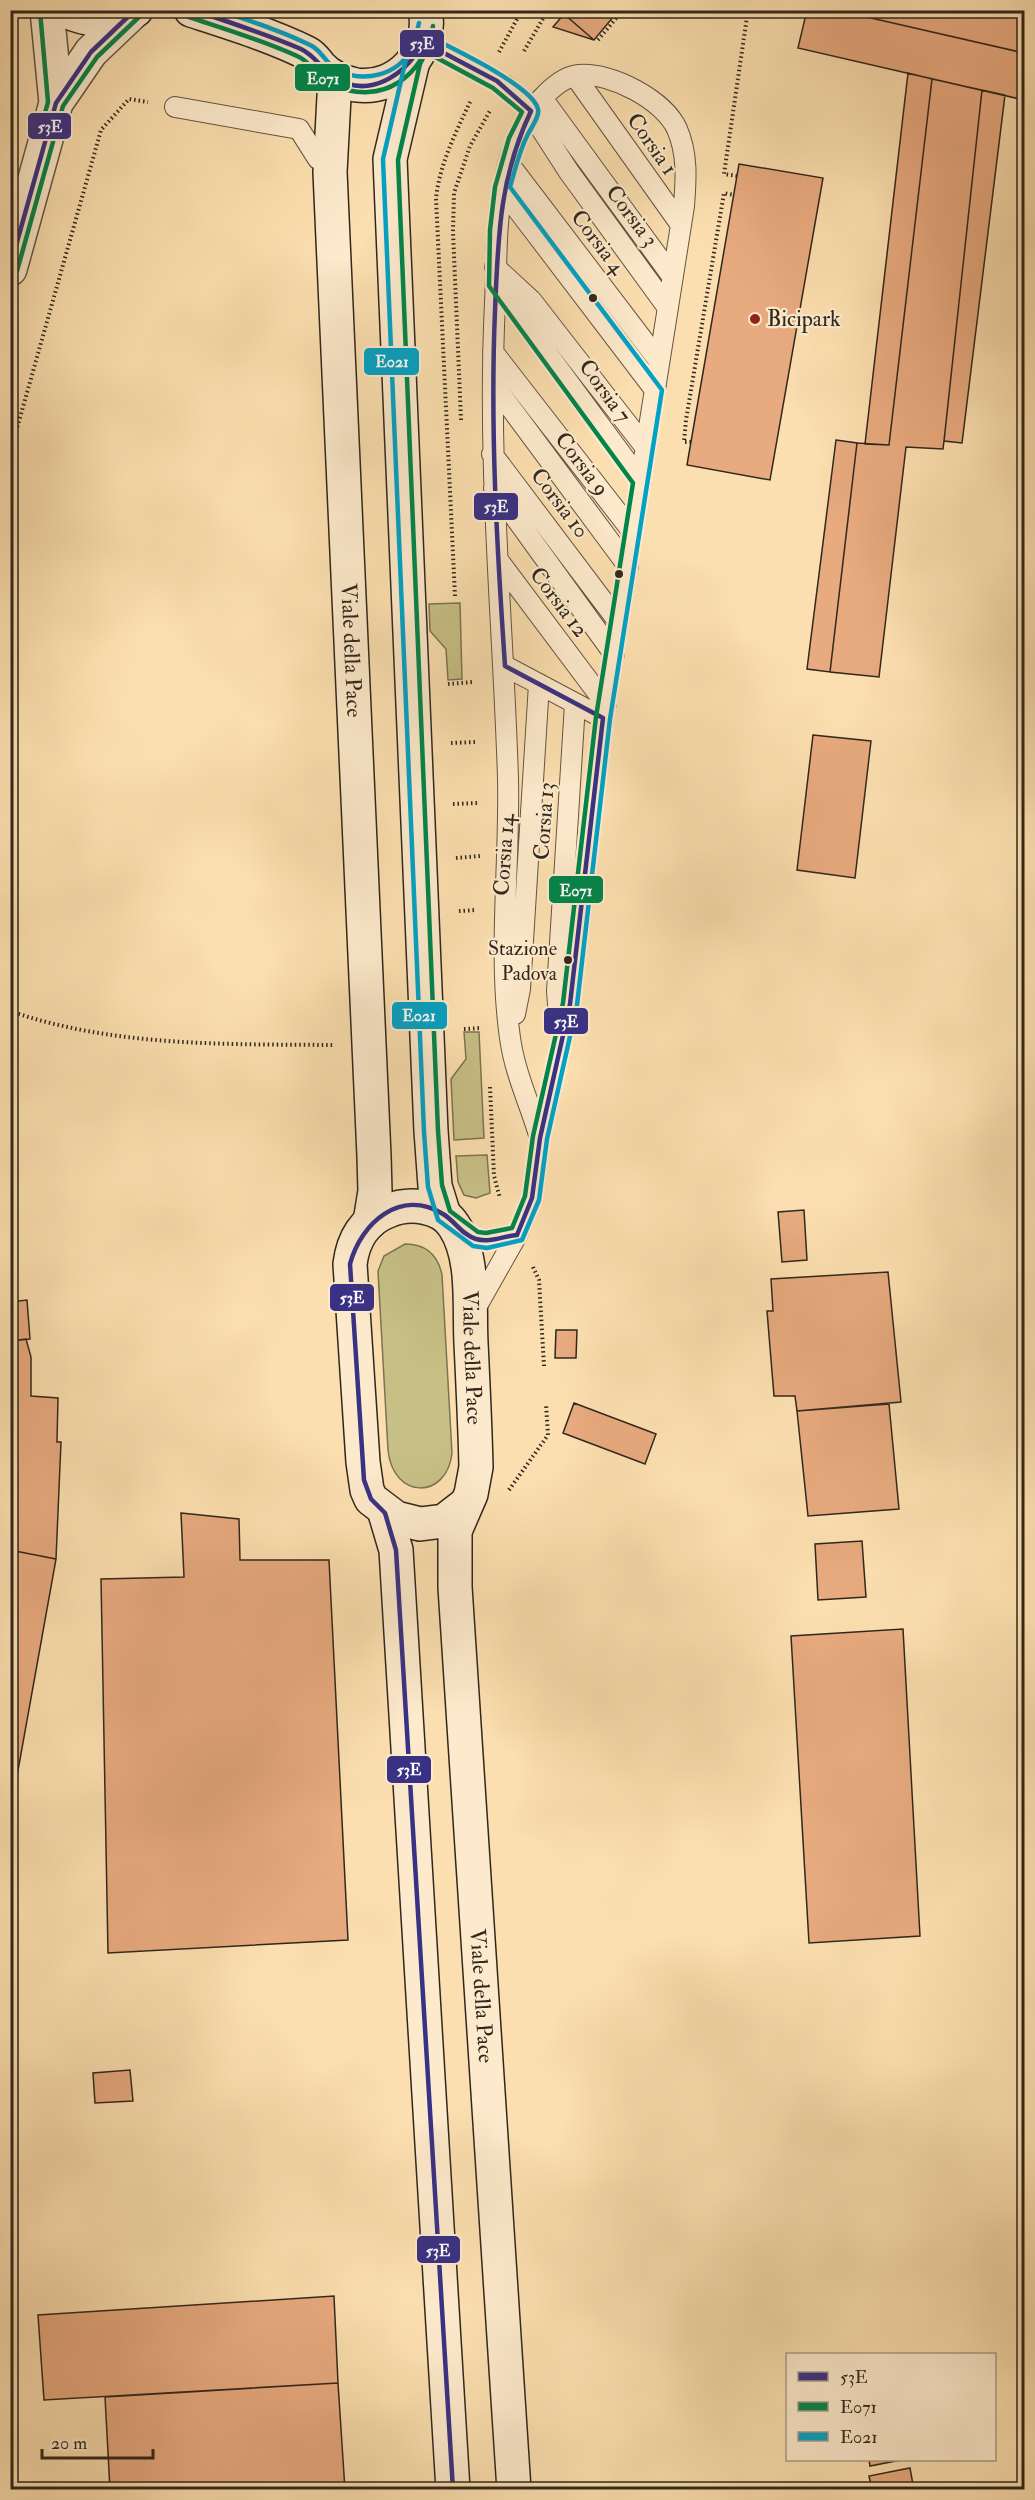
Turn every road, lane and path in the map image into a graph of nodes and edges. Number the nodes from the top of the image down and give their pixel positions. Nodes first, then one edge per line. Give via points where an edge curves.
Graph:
1 (47, 10) edge
2 (64, 10) edge
3 (191, 10) edge
4 (522, 10) edge
5 (548, 10) edge
6 (623, 10) edge
7 (748, 10) edge
8 (134, 12) edge
9 (424, 29) edge
10 (598, 40) dead end
11 (524, 51) dead end
12 (498, 54) dead end
13 (575, 76) junction
14 (335, 78) junction
15 (471, 100) dead end
16 (56, 104) junction
17 (536, 105) junction
18 (175, 107) joint
19 (491, 108) dead end
20 (318, 159) dead end
21 (509, 164) junction
22 (737, 176) dead end
23 (502, 189) junction
24 (734, 195) dead end
25 (681, 225) junction
26 (10, 269) edge
27 (455, 269) dead end
28 (496, 276) junction
29 (672, 276) junction
30 (663, 301) junction
31 (493, 352) junction
32 (659, 361) junction
33 (493, 384) junction
34 (650, 384) junction
35 (691, 442) dead end
36 (646, 448) junction
37 (10, 453) edge
38 (494, 456) junction
39 (636, 475) junction
40 (494, 488) junction
41 (632, 531) junction
42 (623, 560) junction
43 (501, 564) junction
44 (455, 596) dead end
45 (618, 621) junction
46 (610, 648) junction
47 (505, 666) junction
48 (473, 682) dead end
49 (448, 684) dead end
50 (539, 684) junction
51 (575, 704) junction
52 (605, 711) junction
53 (476, 742) dead end
54 (451, 743) dead end
55 (478, 803) dead end
56 (453, 804) dead end
57 (481, 856) dead end
58 (456, 858) dead end
59 (483, 910) dead end
60 (459, 911) dead end
61 (10, 1011) edge
62 (488, 1028) dead end
63 (464, 1029) dead end
64 (510, 1037) junction
65 (561, 1041) junction
66 (345, 1045) dead end
67 (540, 1138) junction
68 (448, 1219) junction
69 (370, 1222) junction
70 (517, 1235) junction
71 (536, 1275) dead end
72 (470, 1321) junction
73 (544, 1366) dead end
74 (465, 1504) junction
75 (385, 1513) junction
76 (453, 2490) edge
77 (514, 2490) edge

1 - 16 street
2 - 8 street via 80,18 104,20
3 - 14 street via 266,34 311,54
4 - 12 path
5 - 11 path
6 - 10 path
7 - 22 path via 724,174
8 - 16 street via 91,52
9 - 14 street via 398,76 377,84 355,84
9 - 17 lane
9 - 68 street, Viale della Pace via 390,159 431,1131 435,1186
13 - 17 lane via 561,82
13 - 25 lane, Corsia 1
13 - 25 lane via 595,77 644,93 676,127 685,153
14 - 69 street, Viale della Pace via 330,172 375,1156
15 - 44 path via 448,149 436,198
16 - 26 street
17 - 21 lane via 516,141
17 - 29 lane via 567,133
17 - 30 lane, Corsia 3 via 567,167
18 - 20 lane via 299,129
18 - 37 path via 129,99 101,130
19 - 27 path via 470,146 456,187
21 - 23 lane
21 - 32 lane, Corsia 4
23 - 28 lane
23 - 34 lane
24 - 35 path via 724,193 686,420 684,442
25 - 29 lane
28 - 31 lane
28 - 36 lane via 531,300
28 - 39 lane, Corsia 7 via 540,344
29 - 30 lane
30 - 32 lane
31 - 33 lane
31 - 41 lane
32 - 34 lane
33 - 38 lane
33 - 42 lane, Corsia 9
34 - 36 lane
36 - 39 lane
38 - 40 lane
38 - 45 lane, Corsia 10
39 - 41 lane
40 - 43 lane
40 - 46 lane
41 - 42 lane
42 - 45 lane
43 - 47 lane
43 - 52 lane, Corsia 12 via 576,664
45 - 46 lane
46 - 52 lane
47 - 50 lane
47 - 64 lane via 506,992
48 - 49 path
50 - 51 lane
50 - 64 lane, Corsia 14 via 520,989
51 - 52 lane
51 - 65 lane, Corsia 13 via 557,991
52 - 65 lane via 570,1004
53 - 54 path
55 - 56 path
57 - 58 path
59 - 60 path
61 - 66 path via 112,1036 189,1043
62 - 63 path
64 - 67 lane via 516,1068
65 - 67 lane
67 - 70 lane via 532,1198
68 - 69 street via 419,1207 398,1208
68 - 70 lane via 475,1239 486,1241
68 - 72 street, Viale della Pace via 461,1238 466,1260
69 - 75 street, Viale della Pace via 354,1246 351,1275 364,1480 371,1499
70 - 72 lane
71 - 73 path
72 - 74 street, Viale della Pace via 476,1467
74 - 75 street via 452,1517 432,1524 408,1523
74 - 77 street, Viale della Pace via 455,1531 455,1587
75 - 76 street, Viale della Pace via 396,1550

